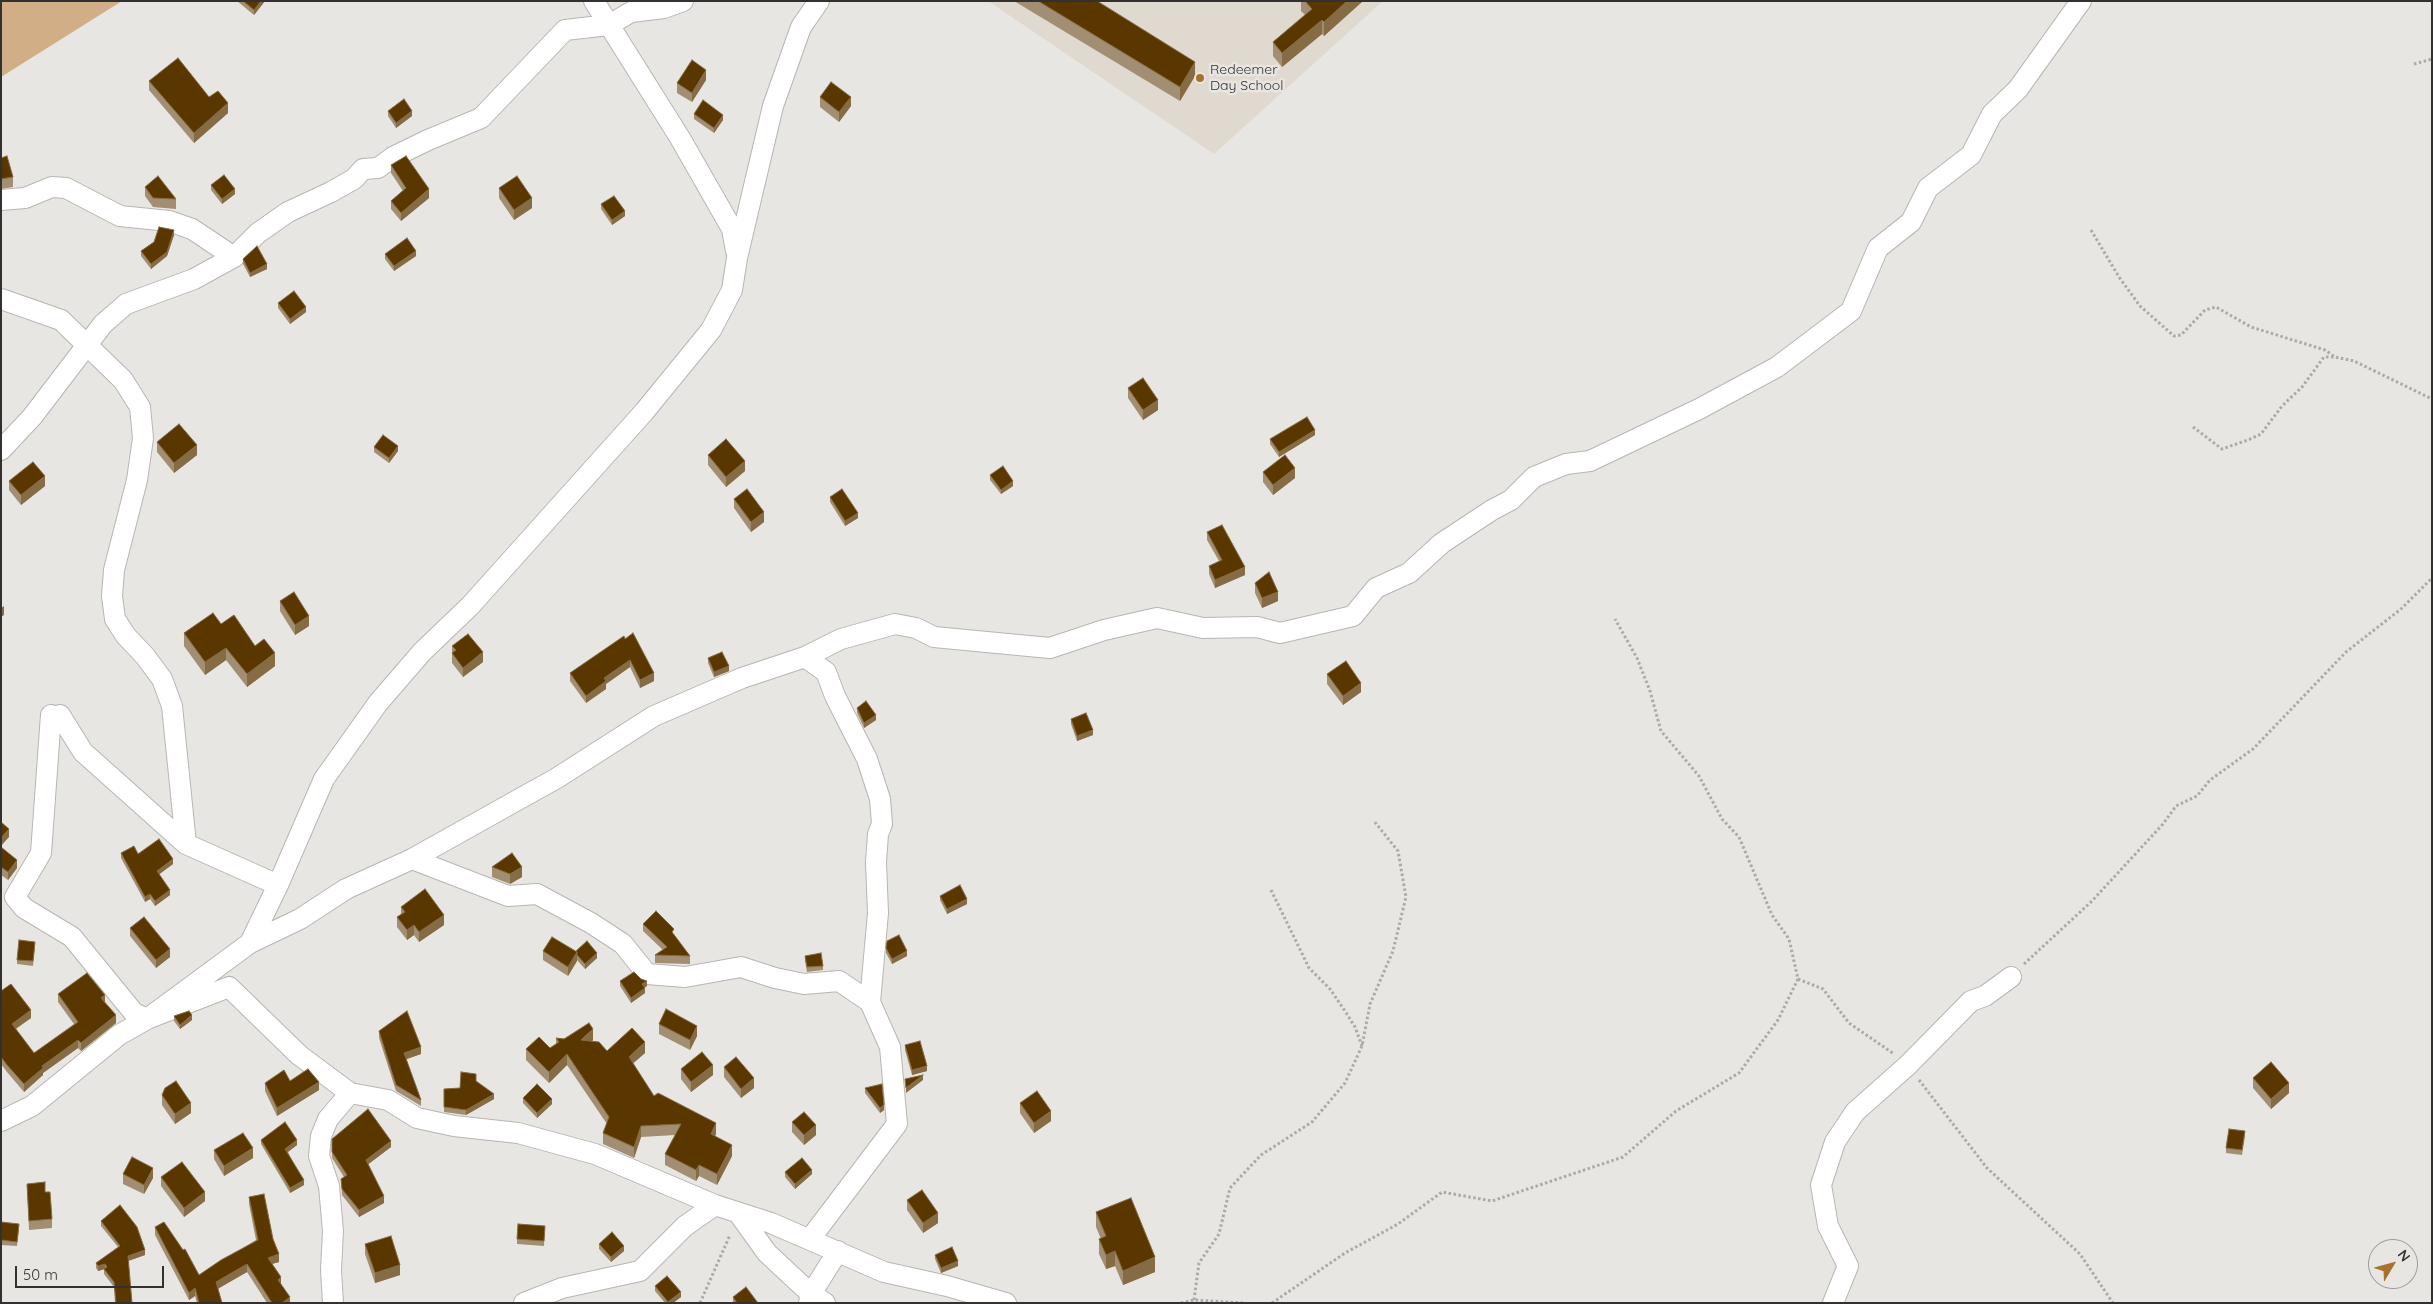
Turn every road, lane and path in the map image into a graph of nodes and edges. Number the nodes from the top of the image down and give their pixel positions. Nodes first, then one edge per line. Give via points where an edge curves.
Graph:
1 (594, 1) edge
2 (683, 1) edge
3 (819, 1) edge
4 (2081, 1) edge
5 (609, 25) junction
6 (2432, 59) edge
7 (2414, 64) dead end
8 (1, 200) edge
9 (2091, 230) dead end
10 (234, 257) junction
11 (737, 258) junction
12 (1, 299) edge
13 (88, 345) junction
14 (2336, 357) junction
15 (2432, 399) edge
16 (2194, 427) dead end
17 (2, 448) edge
18 (2432, 578) edge
19 (1615, 619) dead end
20 (805, 658) junction
21 (1374, 821) dead end
22 (186, 844) junction
23 (412, 859) junction
24 (278, 885) junction
25 (1271, 890) dead end
26 (8, 895) edge
27 (250, 943) junction
28 (2011, 977) joint
29 (1798, 979) junction
30 (870, 1002) junction
31 (147, 1020) junction
32 (1362, 1046) junction
33 (1908, 1065) junction
34 (350, 1094) junction
35 (1, 1121) edge
36 (715, 1205) junction
37 (739, 1214) junction
38 (810, 1239) junction
39 (838, 1251) junction
40 (815, 1300) edge
41 (1194, 1300) junction
42 (333, 1303) edge
43 (524, 1303) edge
44 (700, 1303) edge
45 (1006, 1303) edge
46 (1181, 1303) edge
47 (1243, 1303) edge
48 (1272, 1303) edge
49 (1833, 1303) edge
50 (2113, 1303) edge

1 - 5 street
2 - 5 street via 664,8 631,12
3 - 11 street via 801,27 773,106
4 - 20 street via 2018,88 1992,114 1971,155 1928,188 1911,222 1878,248 1851,311 1777,367 1699,409 1590,461 1566,464 1534,478 1512,500 1442,543 1409,573 1376,588 1353,616 1280,633 1257,626 1203,628 1157,618 1104,630 1050,648 934,637 916,628 895,624 841,639
5 - 10 street via 565,30 481,118 428,140 378,168 363,169 354,179 288,212 258,233
5 - 11 street via 732,228
6 - 7 path
8 - 10 street via 24,198 52,187 66,188 120,216 169,220 192,229
9 - 14 path via 2140,306 2174,336 2181,335 2205,310 2216,307 2251,327 2325,350
10 - 13 street via 194,279 126,304 103,324
11 - 24 street via 732,290 705,337 644,412 551,516 378,702 324,780
12 - 13 street via 62,320
13 - 17 street via 32,417
13 - 22 street via 123,380 140,407 143,438 137,480 114,570 112,596 116,619 162,679 172,706
14 - 15 path via 2354,361
14 - 16 path via 2324,356 2261,434 2222,449
18 - 28 path via 2401,609 2346,652 2253,749 2210,780 2196,796 2176,806 2092,901
19 - 29 path via 1650,692 1661,732 1699,776 1722,819 1739,838 1772,915 1789,939
20 - 23 street via 742,678 654,716 557,778
20 - 30 street via 826,672 867,759 880,799 882,824 876,862 878,913
21 - 32 path via 1398,851 1406,897 1393,951 1370,1004
22 - 24 street
22 - 26 street via 83,752 55,715 41,853
23 - 27 street via 346,889 300,919
23 - 30 street via 508,896 537,894 623,944 647,974 685,977 741,966 804,984 839,981
24 - 27 street
25 - 32 path via 1309,968 1330,989 1345,1011
26 - 31 street via 72,937 134,1014
27 - 31 street
28 - 33 street via 1985,996 1971,1001
29 - 33 path via 1823,989 1849,1023
29 - 48 path via 1778,1020 1739,1074 1676,1112 1623,1156 1492,1201 1442,1192 1398,1224 1345,1254
30 - 38 street via 890,1047 897,1124
31 - 34 street via 228,987 299,1055
31 - 35 street via 111,1041 32,1106
32 - 41 path via 1344,1083 1312,1122 1261,1155 1230,1188 1220,1234 1198,1263
33 - 49 street via 1855,1112 1835,1142 1821,1184 1828,1226 1848,1266
33 - 50 path via 1987,1168 2080,1254
34 - 36 street via 388,1100 417,1118 454,1126 518,1132 595,1154
34 - 42 street via 328,1119 321,1136 319,1156 329,1186
36 - 37 street
36 - 43 street via 685,1226 640,1271 562,1288
37 - 38 street via 771,1222
37 - 40 street via 767,1253
37 - 44 path
38 - 39 street
39 - 40 street
39 - 45 street via 884,1272
41 - 46 path
41 - 47 path

